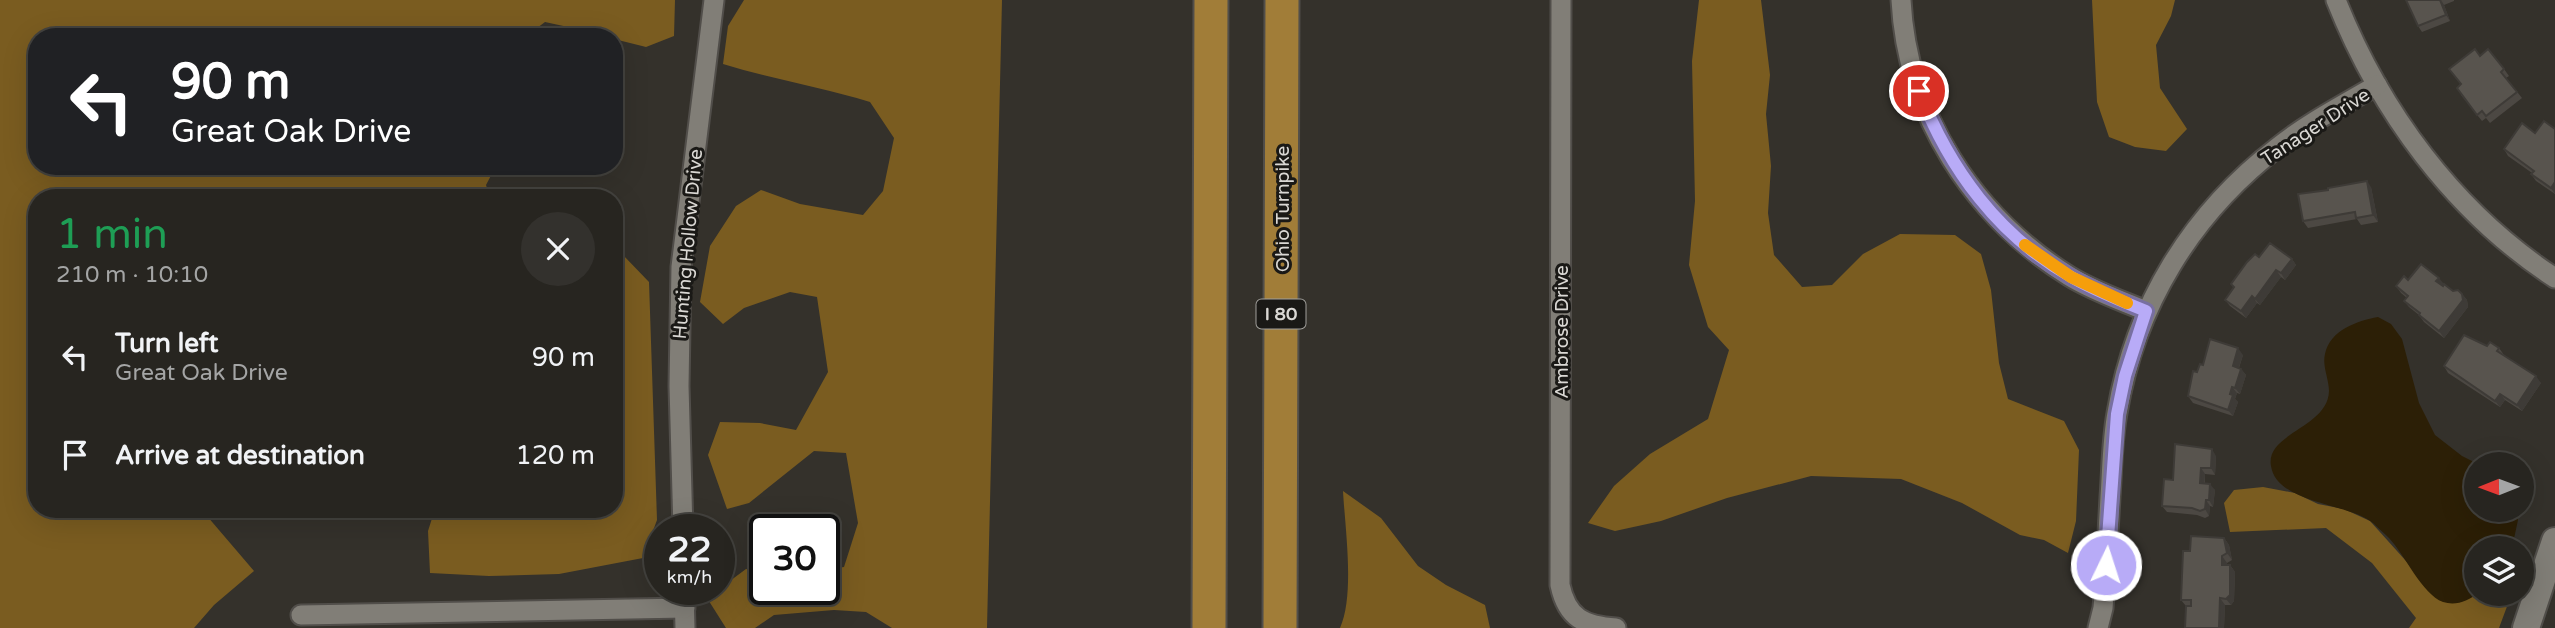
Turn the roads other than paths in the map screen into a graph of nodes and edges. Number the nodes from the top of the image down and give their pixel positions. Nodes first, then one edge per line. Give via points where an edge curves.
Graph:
1 (714, 0) edge
2 (1211, 0) edge
3 (1282, 0) edge
4 (1561, 0) edge
5 (1901, 0) edge
6 (2336, 0) edge
7 (2377, 85) junction
8 (2555, 278) edge
9 (2146, 311) junction
10 (683, 514) edge
11 (2555, 541) edge
12 (644, 601) edge
13 (685, 605) edge
14 (301, 615) dead end
15 (685, 628) edge
16 (1209, 628) edge
17 (1280, 628) edge
18 (1616, 628) edge
19 (2098, 628) edge
20 (2526, 628) edge

1 - 10 street, Hunting Hollow Drive via 679,302
2 - 16 highway
3 - 17 highway, Ohio Turnpike / I 80
4 - 18 street, Ambrose Drive via 1560,585 1576,617 1598,627
5 - 9 street via 1909,59 1919,91 1932,125 1968,184 2013,235 2040,257 2089,286
6 - 7 street
7 - 8 street via 2417,148 2445,181 2507,242
7 - 9 street, Tanager Drive via 2279,145 2241,177 2181,248
9 - 19 street, Tanager Drive via 2117,414
11 - 20 street
12 - 14 street
13 - 15 street

